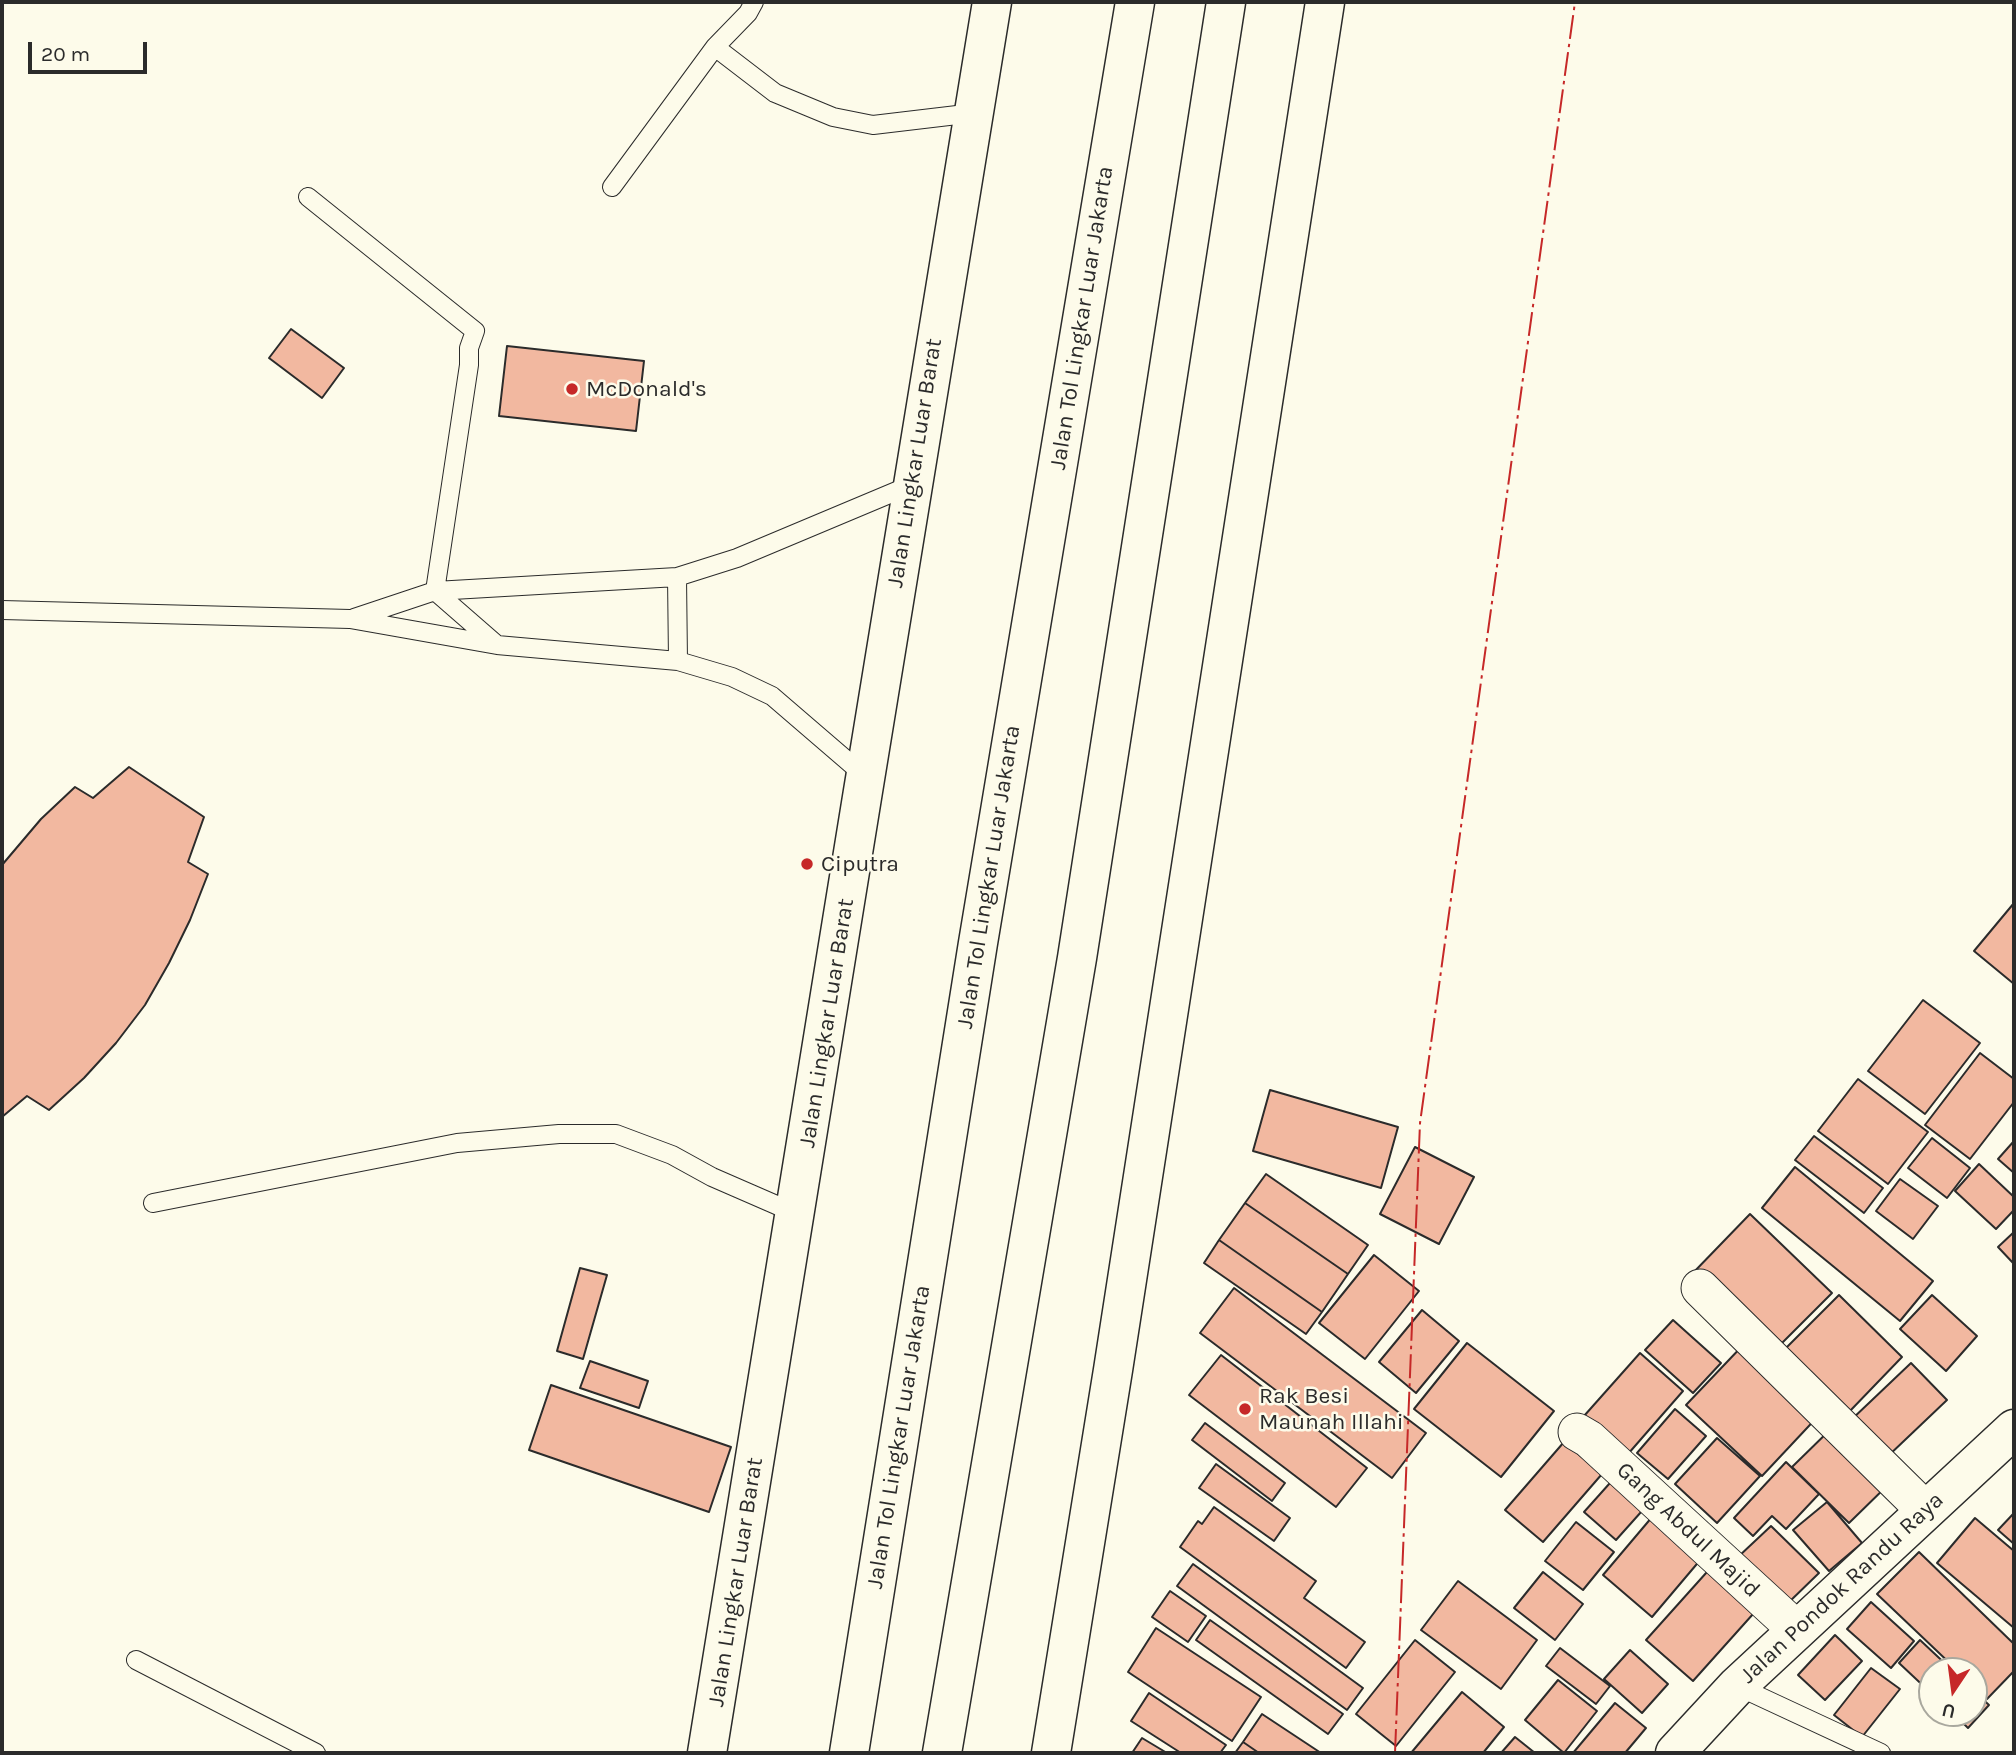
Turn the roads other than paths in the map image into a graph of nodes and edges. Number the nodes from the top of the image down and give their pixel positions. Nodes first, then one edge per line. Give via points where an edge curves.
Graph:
1 (754, 2) edge
2 (992, 2) edge
3 (1135, 2) edge
4 (1226, 2) edge
5 (1325, 2) edge
6 (715, 47) junction
7 (974, 113) junction
8 (612, 187) dead end
9 (308, 197) dead end
10 (911, 485) junction
11 (677, 577) junction
12 (435, 592) junction
13 (2, 611) edge
14 (350, 620) junction
15 (497, 645) junction
16 (678, 660) junction
17 (865, 776) junction
18 (153, 1203) dead end
19 (797, 1214) junction
20 (1700, 1288) dead end
21 (2014, 1429) edge
22 (1577, 1432) dead end
23 (1926, 1510) junction
24 (1797, 1630) junction
25 (136, 1660) dead end
26 (1737, 1686) junction
27 (316, 1753) edge
28 (707, 1753) edge
29 (849, 1753) edge
30 (942, 1753) edge
31 (1051, 1753) edge
32 (1675, 1753) edge
33 (1881, 1753) edge

1 - 6 lane
2 - 7 main road, Jalan Lingkar Luar Barat
3 - 29 main road, Jalan Tol Lingkar Luar Jakarta
4 - 30 main road via 1077,958
5 - 31 main road
6 - 7 lane via 775,93 833,117 873,125
6 - 8 lane
7 - 10 main road, Jalan Lingkar Luar Barat
9 - 12 lane via 475,331
10 - 11 lane via 737,558
10 - 17 main road, Jalan Lingkar Luar Barat
11 - 12 lane
11 - 16 lane
12 - 14 lane
12 - 15 lane
13 - 14 lane
14 - 15 lane
15 - 16 lane
16 - 17 lane via 772,696
17 - 19 main road, Jalan Lingkar Luar Barat
18 - 19 lane via 457,1143 559,1134 616,1135 673,1155
19 - 28 main road, Jalan Lingkar Luar Barat
20 - 23 street
21 - 23 main road, Jalan Pondok Randu Raya
22 - 24 street, Gang Abdul Majid
23 - 24 main road, Jalan Pondok Randu Raya
24 - 26 main road, Jalan Pondok Randu Raya
25 - 27 lane
26 - 32 main road, Jalan Pondok Randu Raya
26 - 33 lane

